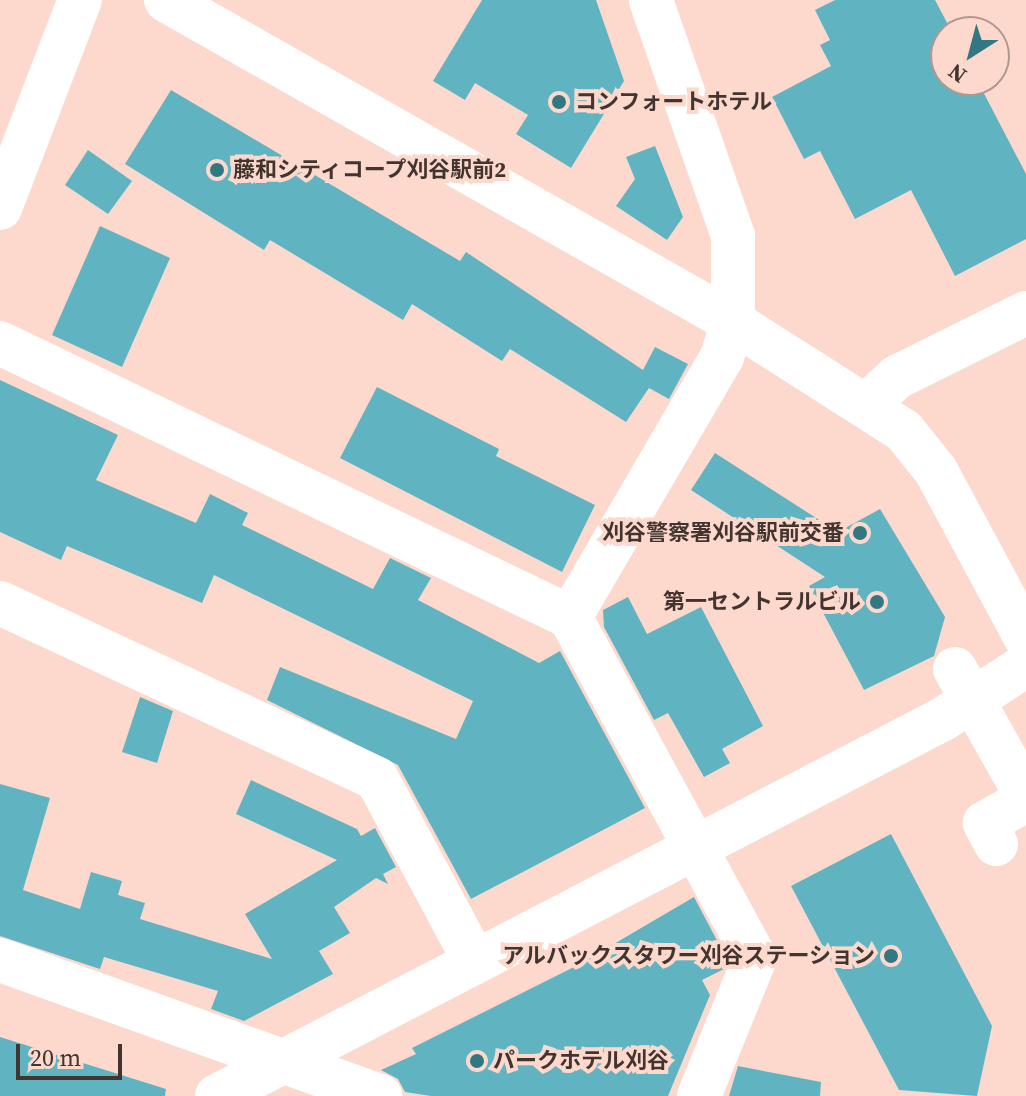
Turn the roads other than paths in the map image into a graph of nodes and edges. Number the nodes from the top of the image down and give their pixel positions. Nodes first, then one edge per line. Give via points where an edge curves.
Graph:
1 (80, 0) edge
2 (166, 0) edge
3 (651, 0) edge
4 (0, 208) edge
5 (1026, 313) edge
6 (733, 322) junction
7 (0, 343) edge
8 (867, 404) junction
9 (0, 603) edge
10 (570, 617) junction
11 (1026, 638) edge
12 (1026, 665) edge
13 (955, 669) dead end
14 (1026, 797) edge
15 (996, 844) dead end
16 (692, 845) junction
17 (0, 960) edge
18 (474, 960) junction
19 (0, 993) edge
20 (258, 1083) edge
21 (380, 1096) edge
22 (699, 1096) edge

1 - 4 street
2 - 6 street
3 - 6 street via 733,236
5 - 8 street via 897,377
6 - 8 street
6 - 10 street via 722,357
7 - 10 street
8 - 11 street via 904,431 936,471
9 - 18 street via 377,779
10 - 16 street
12 - 16 street via 943,719
13 - 14 street
14 - 15 street via 985,823
16 - 18 street
16 - 22 street via 755,958
17 - 20 street
18 - 20 street
19 - 20 street via 106,1023
20 - 21 street

